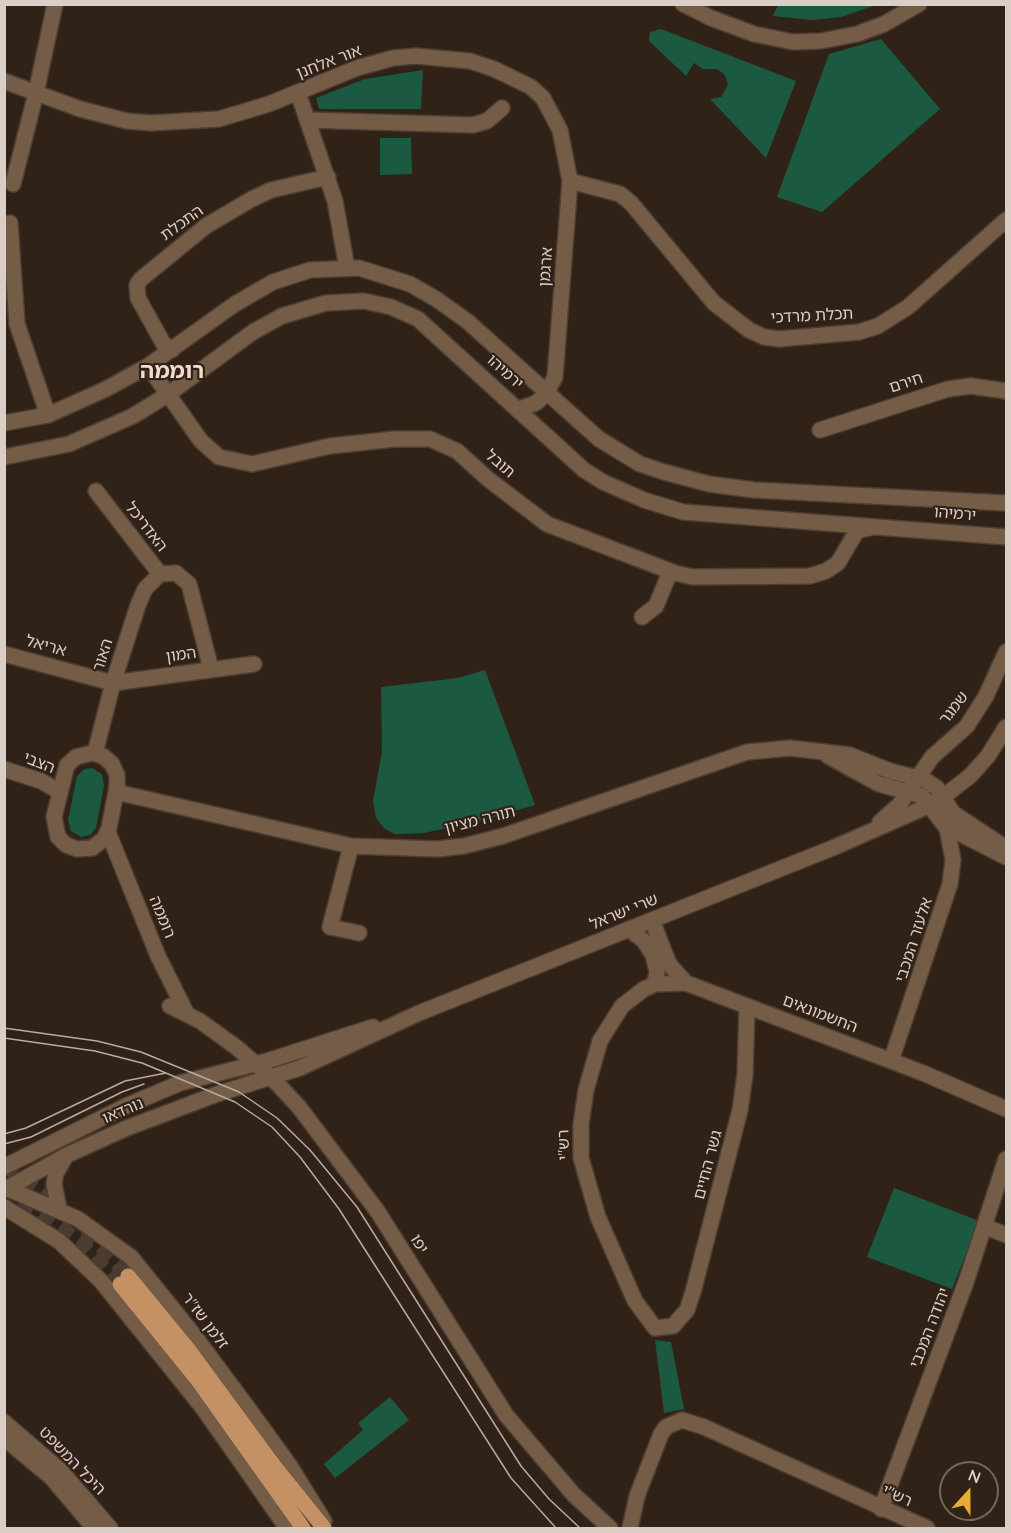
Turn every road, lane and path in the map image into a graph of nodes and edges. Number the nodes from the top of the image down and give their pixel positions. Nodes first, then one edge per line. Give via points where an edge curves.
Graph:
1 (55, 4) edge
2 (683, 4) edge
3 (919, 4) edge
4 (4, 81) edge
5 (36, 93) junction
6 (298, 93) junction
7 (502, 108) dead end
8 (307, 120) junction
9 (328, 177) junction
10 (570, 181) junction
11 (13, 184) dead end
12 (1006, 220) edge
13 (10, 223) dead end
14 (347, 267) junction
15 (8, 269) edge
16 (172, 350) junction
17 (148, 366) junction
18 (542, 390) junction
19 (1006, 391) edge
20 (167, 395) junction
21 (519, 409) junction
22 (48, 416) junction
23 (4, 423) edge
24 (820, 430) dead end
25 (4, 457) edge
26 (96, 492) dead end
27 (1006, 503) edge
28 (830, 523) junction
29 (873, 527) junction
30 (1006, 537) edge
31 (848, 545) junction
32 (670, 572) junction
33 (160, 574) junction
34 (642, 617) dead end
35 (1006, 652) edge
36 (4, 654) edge
37 (254, 664) dead end
38 (211, 669) junction
39 (113, 683) junction
40 (1006, 727) edge
41 (811, 750) junction
42 (96, 753) junction
43 (4, 769) edge
44 (917, 777) junction
45 (909, 791) junction
46 (60, 792) junction
47 (116, 792) junction
48 (937, 801) junction
49 (898, 820) junction
50 (947, 828) junction
51 (108, 832) junction
52 (842, 844) junction
53 (351, 846) junction
54 (1006, 848) edge
55 (1006, 857) edge
56 (652, 920) junction
57 (629, 929) junction
58 (359, 933) dead end
59 (686, 983) junction
60 (655, 984) junction
61 (170, 1006) dead end
62 (747, 1006) junction
63 (419, 1013) junction
64 (188, 1014) junction
65 (891, 1061) junction
66 (252, 1065) junction
67 (300, 1068) junction
68 (267, 1079) junction
69 (299, 1107) junction
70 (1006, 1109) edge
71 (67, 1155) junction
72 (1006, 1159) edge
73 (4, 1167) edge
74 (6, 1189) edge
75 (4, 1207) edge
76 (59, 1209) junction
77 (986, 1227) junction
78 (1006, 1235) edge
79 (673, 1326) joint
80 (4, 1422) edge
81 (4, 1438) edge
82 (881, 1509) junction
83 (94, 1528) edge
84 (110, 1528) edge
85 (287, 1528) edge
86 (303, 1528) edge
87 (326, 1528) edge
88 (610, 1528) edge
89 (630, 1528) edge
90 (927, 1528) edge

1 - 5 street
2 - 3 street via 754,34 793,42 857,34
4 - 5 street, אור אלחנן
5 - 6 street, אור אלחנן via 80,109 151,123 219,119
5 - 11 street
6 - 8 street
6 - 10 street, אור אלחנן via 357,68 393,58 442,57 494,69 531,87 543,98 560,130
7 - 8 street via 487,121 473,125
8 - 9 street
9 - 14 street
9 - 16 street, התכלת via 271,190 252,199 206,226 141,279 137,292 140,304 160,339
10 - 12 street, תכלת מרדכי via 620,194 714,303 749,330 779,339 859,332 878,326 908,307
10 - 18 street, ארגמן via 556,355
13 - 15 street
14 - 16 street, ירמיהו via 310,270 273,282
14 - 18 street, ירמיהו via 388,275 436,299 467,321
15 - 22 street via 17,324
16 - 17 street, ירמיהו
17 - 20 street, תובל
17 - 22 street, ירמיהו
18 - 21 street, ארגמן
18 - 27 street, ירמיהו via 619,452 640,464 698,482 754,490
19 - 24 street, חירם via 971,386 948,388
20 - 21 street, ירמיהו via 274,320 326,303 364,302 391,307 418,319
20 - 25 street, ירמיהו via 81,440
20 - 32 street, תובל via 210,450 242,464 352,444 418,438 442,443 547,524
21 - 28 street, ירמיהו via 584,470 644,500 683,512
22 - 23 street, ירמיהו
26 - 33 street, האדריכל
28 - 29 street, ירמיהו
28 - 31 street via 847,533
29 - 30 street, ירמיהו
29 - 31 street, תובל via 859,530
31 - 32 street, תובל via 838,563 810,576 693,577
32 - 34 street via 656,606
33 - 38 street, האדריכל via 176,573 189,584
33 - 39 street, האור via 145,589 138,605
35 - 44 street, שמגר via 971,721 932,757
36 - 39 street, אריאל
37 - 38 street, המון
38 - 39 street, המון
39 - 42 street, האור
40 - 48 street via 979,767
41 - 44 street, תורה מציון via 850,755
41 - 45 street, תורה מציון via 879,784
41 - 53 street, תורה מציון via 773,748 747,752 464,846
42 - 46 street via 83,753 69,762
42 - 47 street via 115,768
43 - 46 street, הצבי via 41,780
44 - 45 street, שרי ישראל
44 - 48 street via 930,783
45 - 48 street, תורה מציון
45 - 52 street, שרי ישראל via 892,813
46 - 51 street via 54,822 63,842 88,849 99,844
47 - 51 street
47 - 53 street, תורה מציון
48 - 49 street, שרי ישראל
48 - 50 street via 937,819
48 - 54 street
49 - 50 street via 924,820
49 - 52 street, שרי ישראל
50 - 55 street
50 - 65 street, אלעזר המכבי via 953,860 950,884
51 - 64 street, רוממה via 158,956
52 - 56 street, שרי ישראל
53 - 58 street via 330,927
56 - 57 street, שרי ישראל
56 - 59 street via 669,964
57 - 60 street via 654,955
57 - 63 street, שרי ישראל
59 - 60 street
59 - 62 street, החשמונאים
60 - 79 street, רש"י via 622,1006 600,1041 585,1090 580,1141 590,1194 634,1301 655,1328
61 - 64 street, יפו
62 - 65 street, החשמונאים
62 - 79 street, גשר החיים via 745,1075 735,1133 693,1292 687,1310
63 - 66 street, שרי ישראל
63 - 67 street, שרי ישראל
64 - 66 street, יפו via 227,1039
65 - 70 street, החשמונאים
66 - 68 street, יפו
66 - 73 street, נורדאו via 174,1085
67 - 68 street, שרי ישראל
67 - 69 street via 294,1088
68 - 69 street, יפו
68 - 71 street, נורדאו via 158,1116
69 - 88 street, יפו via 378,1212 506,1415 574,1495
71 - 74 street, נורדאו
71 - 76 street via 55,1178 54,1195
72 - 77 street, יהודה המכבי
74 - 76 street, זלמן שז"ר
75 - 85 street via 59,1241 101,1281 203,1408
76 - 87 street, זלמן שז"ר via 114,1243 151,1280 290,1466
77 - 78 street
77 - 82 street, יהודה המכבי
80 - 84 street, היכל המשפט via 61,1471
81 - 83 street, היכל המשפט via 51,1477
82 - 89 street, רש"י via 690,1421 675,1421 661,1434 637,1496
82 - 90 street, רש"י
86 - 87 main road, זלמן שז"ר via 124,1280 188,1349 274,1466

